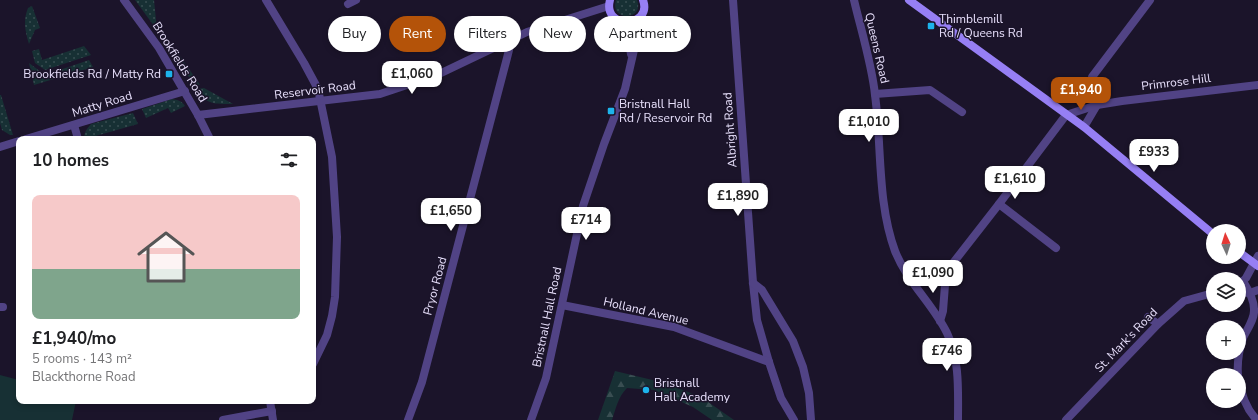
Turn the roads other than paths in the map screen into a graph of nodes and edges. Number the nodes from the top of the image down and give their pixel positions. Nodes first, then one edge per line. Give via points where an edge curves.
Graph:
1 (124, 0) edge
2 (266, 0) edge
3 (356, 0) edge
4 (643, 0) edge
5 (648, 0) edge
6 (733, 0) edge
7 (854, 0) edge
8 (909, 0) edge
9 (1150, 0) edge
10 (610, 3) edge
11 (348, 4) dead end
12 (642, 13) junction
13 (613, 16) edge
14 (639, 16) edge
15 (521, 35) edge
16 (484, 52) edge
17 (508, 52) edge
18 (631, 52) edge
19 (632, 58) junction
20 (1258, 85) edge
21 (185, 91) junction
22 (875, 94) junction
23 (321, 101) junction
24 (1097, 106) junction
25 (962, 112) dead end
26 (1066, 114) junction
27 (198, 115) junction
28 (74, 125) junction
29 (1084, 127) junction
30 (36, 136) edge
31 (77, 136) edge
32 (208, 136) edge
33 (16, 142) edge
34 (0, 147) edge
35 (999, 204) junction
36 (1206, 228) edge
37 (1056, 248) dead end
38 (1246, 256) edge
39 (1257, 262) edge
40 (946, 272) junction
41 (1246, 276) edge
42 (908, 277) junction
43 (753, 283) junction
44 (1254, 291) edge
45 (1206, 295) edge
46 (562, 305) junction
47 (1148, 317) dead end
48 (940, 322) junction
49 (1158, 324) junction
50 (316, 358) edge
51 (769, 362) junction
52 (1237, 368) edge
53 (1246, 403) edge
54 (271, 404) edge
55 (272, 411) junction
56 (223, 420) edge
57 (273, 420) edge
58 (408, 420) edge
59 (532, 420) edge
60 (794, 420) edge
61 (811, 420) edge
62 (958, 420) edge
63 (1066, 420) edge
64 (1257, 420) edge

1 - 21 street, Brookfields Road via 159,48
2 - 23 street via 313,79
3 - 11 street
4 - 12 main road via 645,4
5 - 12 main road
6 - 43 street, Albright Road
7 - 22 street, Queens Road
8 - 26 main road
9 - 24 street via 1092,77 1092,93
10 - 13 main road
10 - 15 street, Reservoir Road
12 - 14 main road
12 - 19 street, Bristnall Hall Road
16 - 23 street, Reservoir Road via 411,85 380,94
17 - 58 street, Pryor Road via 422,382
18 - 19 street, Bristnall Hall Road
19 - 46 street, Bristnall Hall Road via 625,89 583,206
20 - 24 street, Primrose Hill
21 - 27 street, Brookfields Road
21 - 28 street, Matty Road
22 - 25 street via 930,90
22 - 42 street, Queens Road via 885,211 895,252
23 - 27 street, Reservoir Road
23 - 50 street via 333,172 337,266 332,316
24 - 26 street, Primrose Hill
24 - 29 street
26 - 29 main road
26 - 35 street
27 - 32 street, Brookfields Road
28 - 30 street, Matty Road
28 - 31 street
29 - 36 main road
33 - 34 street
35 - 37 street
35 - 40 street
38 - 39 main road
39 - 41 street
40 - 42 street
40 - 48 street
42 - 48 street, Queens Road
43 - 51 street, Albright Road via 757,320
43 - 61 street via 762,290 793,341 809,393
44 - 52 street via 1252,320 1243,339
45 - 49 street, St. Mark's Road via 1184,300
46 - 51 street, Holland Avenue via 674,327
46 - 59 street, Bristnall Hall Road via 546,378
47 - 49 street
48 - 62 street, Queens Road via 953,349
49 - 63 street, St. Mark's Road
51 - 60 street, Albright Road via 781,398
53 - 64 street
54 - 55 street
55 - 56 street
55 - 57 street

